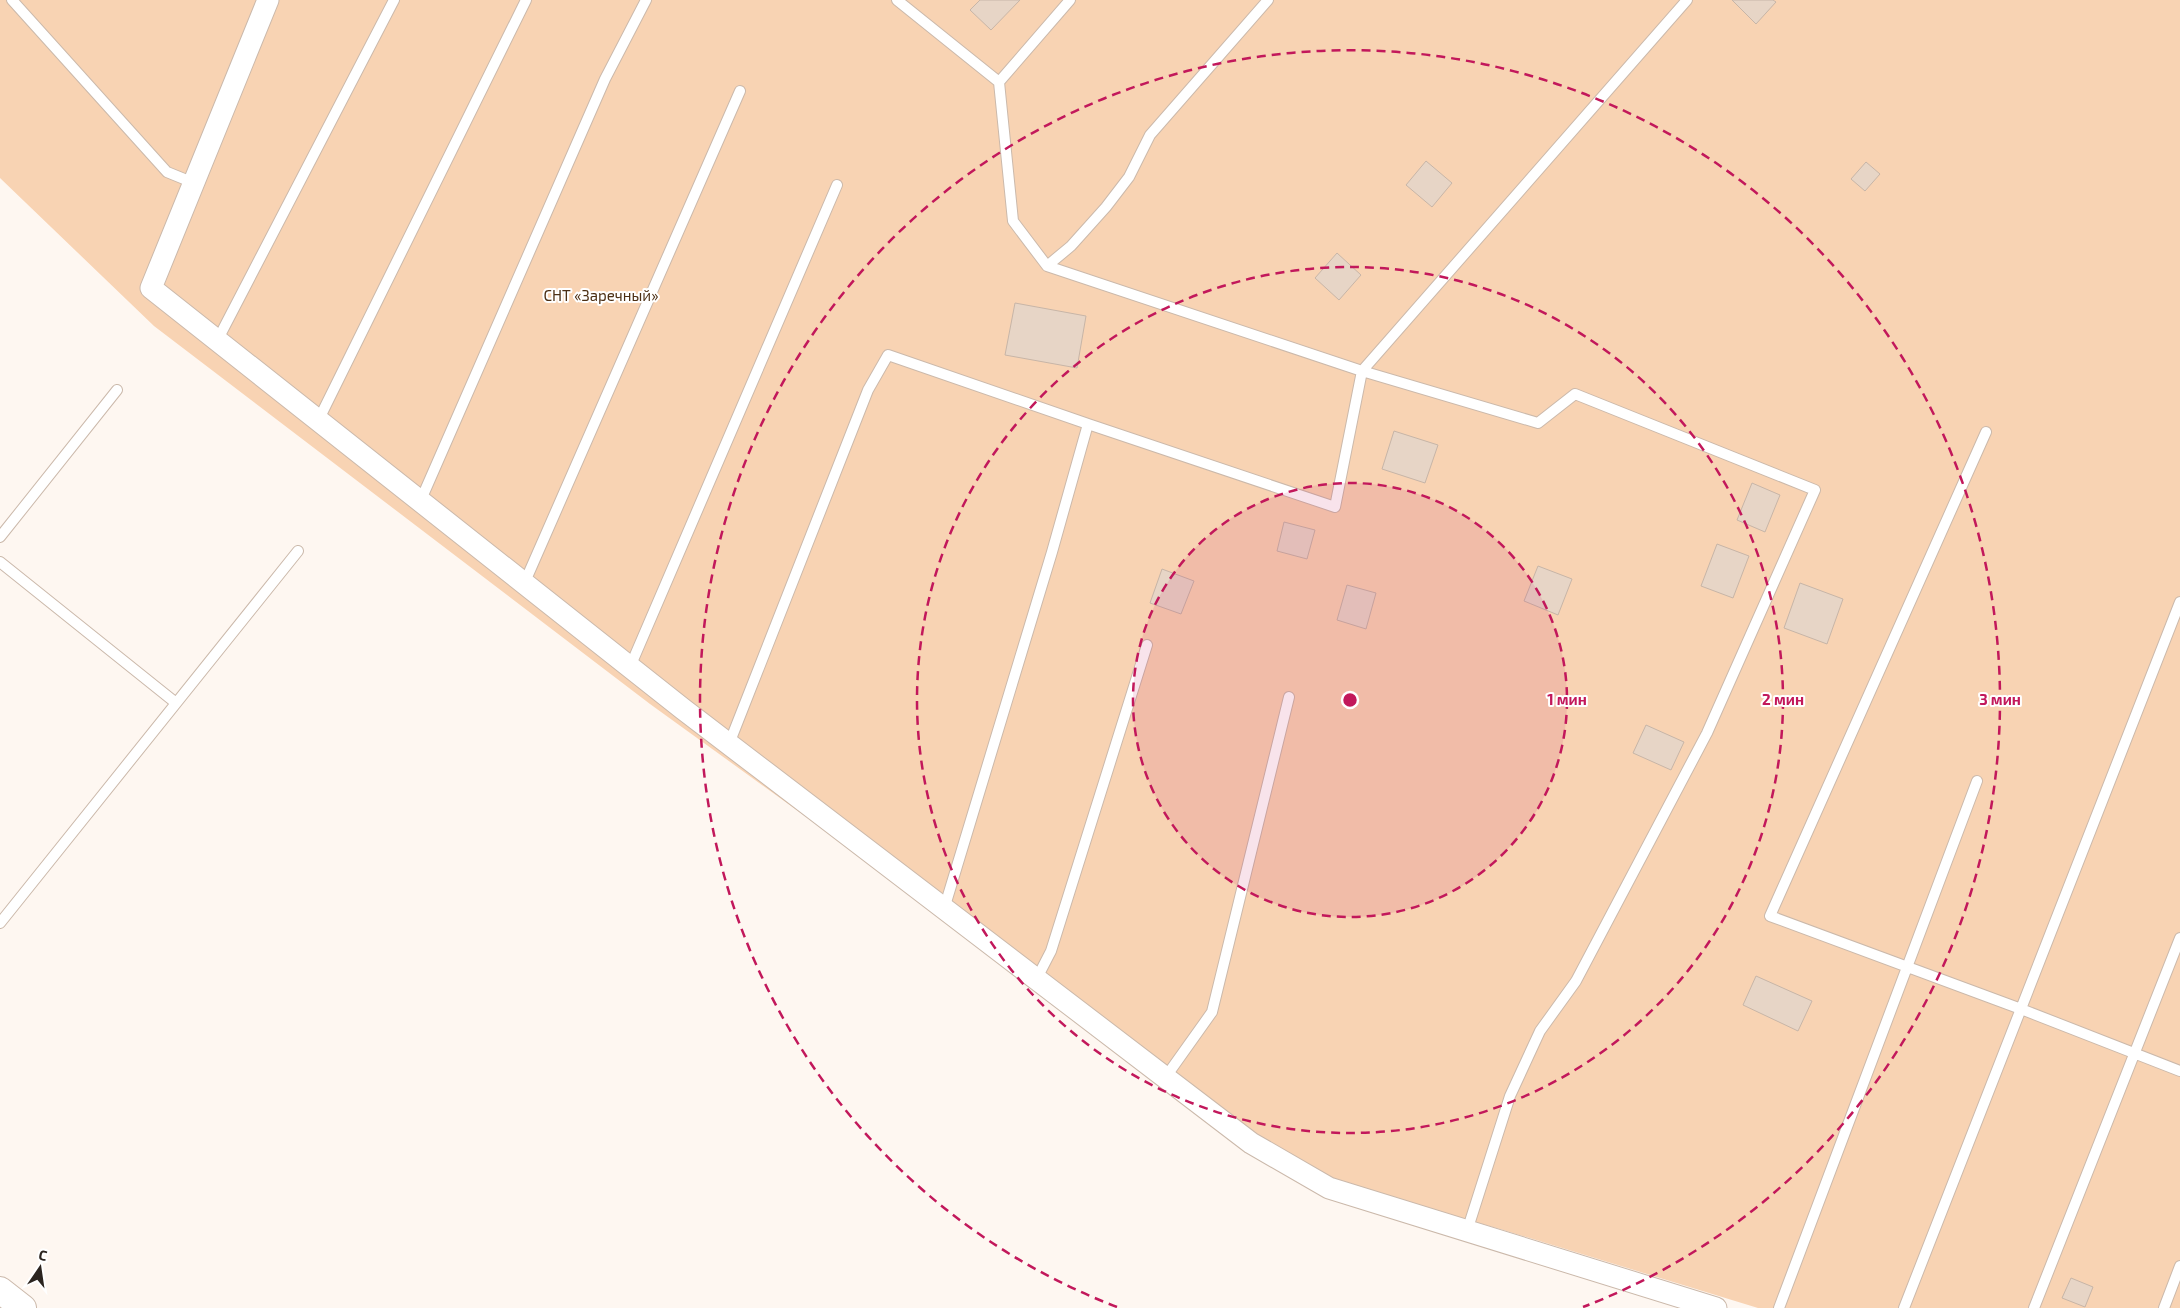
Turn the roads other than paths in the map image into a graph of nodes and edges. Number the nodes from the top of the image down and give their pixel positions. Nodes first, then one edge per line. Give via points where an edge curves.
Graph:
1 (12, 0) edge
2 (268, 0) edge
3 (394, 0) edge
4 (526, 0) edge
5 (646, 0) edge
6 (897, 0) edge
7 (1070, 0) edge
8 (1268, 0) edge
9 (1686, 0) edge
10 (999, 82) junction
11 (740, 91) dead end
12 (194, 183) junction
13 (837, 185) dead end
14 (1047, 266) junction
15 (217, 341) junction
16 (1362, 371) junction
17 (117, 390) dead end
18 (318, 421) junction
19 (1088, 424) junction
20 (1986, 432) dead end
21 (420, 502) junction
22 (0, 537) edge
23 (298, 551) dead end
24 (0, 562) edge
25 (524, 584) junction
26 (2180, 602) edge
27 (1147, 644) dead end
28 (630, 667) junction
29 (1289, 697) dead end
30 (176, 703) junction
31 (729, 744) junction
32 (1977, 781) dead end
33 (944, 909) junction
34 (0, 923) edge
35 (2180, 938) edge
36 (1906, 968) junction
37 (1036, 980) junction
38 (2021, 1009) junction
39 (2135, 1054) junction
40 (2180, 1071) edge
41 (1165, 1078) junction
42 (1467, 1231) junction
43 (2180, 1266) edge
44 (0, 1290) edge
45 (23, 1308) edge
46 (1716, 1308) edge
47 (1779, 1308) edge
48 (1904, 1308) edge
49 (2034, 1308) edge
50 (2164, 1308) edge

1 - 12 lane via 167,172
2 - 12 street
3 - 15 lane
4 - 18 lane
5 - 21 lane via 604,79
6 - 10 lane
7 - 10 lane
8 - 14 lane via 1150,134 1130,177 1106,207 1071,246
9 - 16 lane
10 - 14 lane via 1013,221
11 - 25 lane
12 - 15 street via 151,288
13 - 28 lane
14 - 16 lane
15 - 18 street
16 - 19 lane via 1335,507
16 - 42 lane via 1538,423 1575,394 1815,490 1707,733 1576,981 1540,1031 1510,1096
17 - 22 lane
18 - 21 street
19 - 31 lane via 888,355 868,390
19 - 33 lane
20 - 36 lane via 1770,916
21 - 25 street
23 - 30 lane
24 - 30 lane
25 - 28 street
26 - 38 lane
27 - 37 lane via 1051,951
28 - 31 street
29 - 41 lane via 1212,1012
30 - 34 lane
31 - 33 street
32 - 36 lane
33 - 37 street
35 - 39 lane
36 - 38 lane
36 - 47 lane
37 - 41 street
38 - 39 lane
38 - 48 lane
39 - 40 lane
39 - 49 lane
41 - 42 street via 1251,1144 1329,1188
42 - 46 street
43 - 50 lane
44 - 45 street

